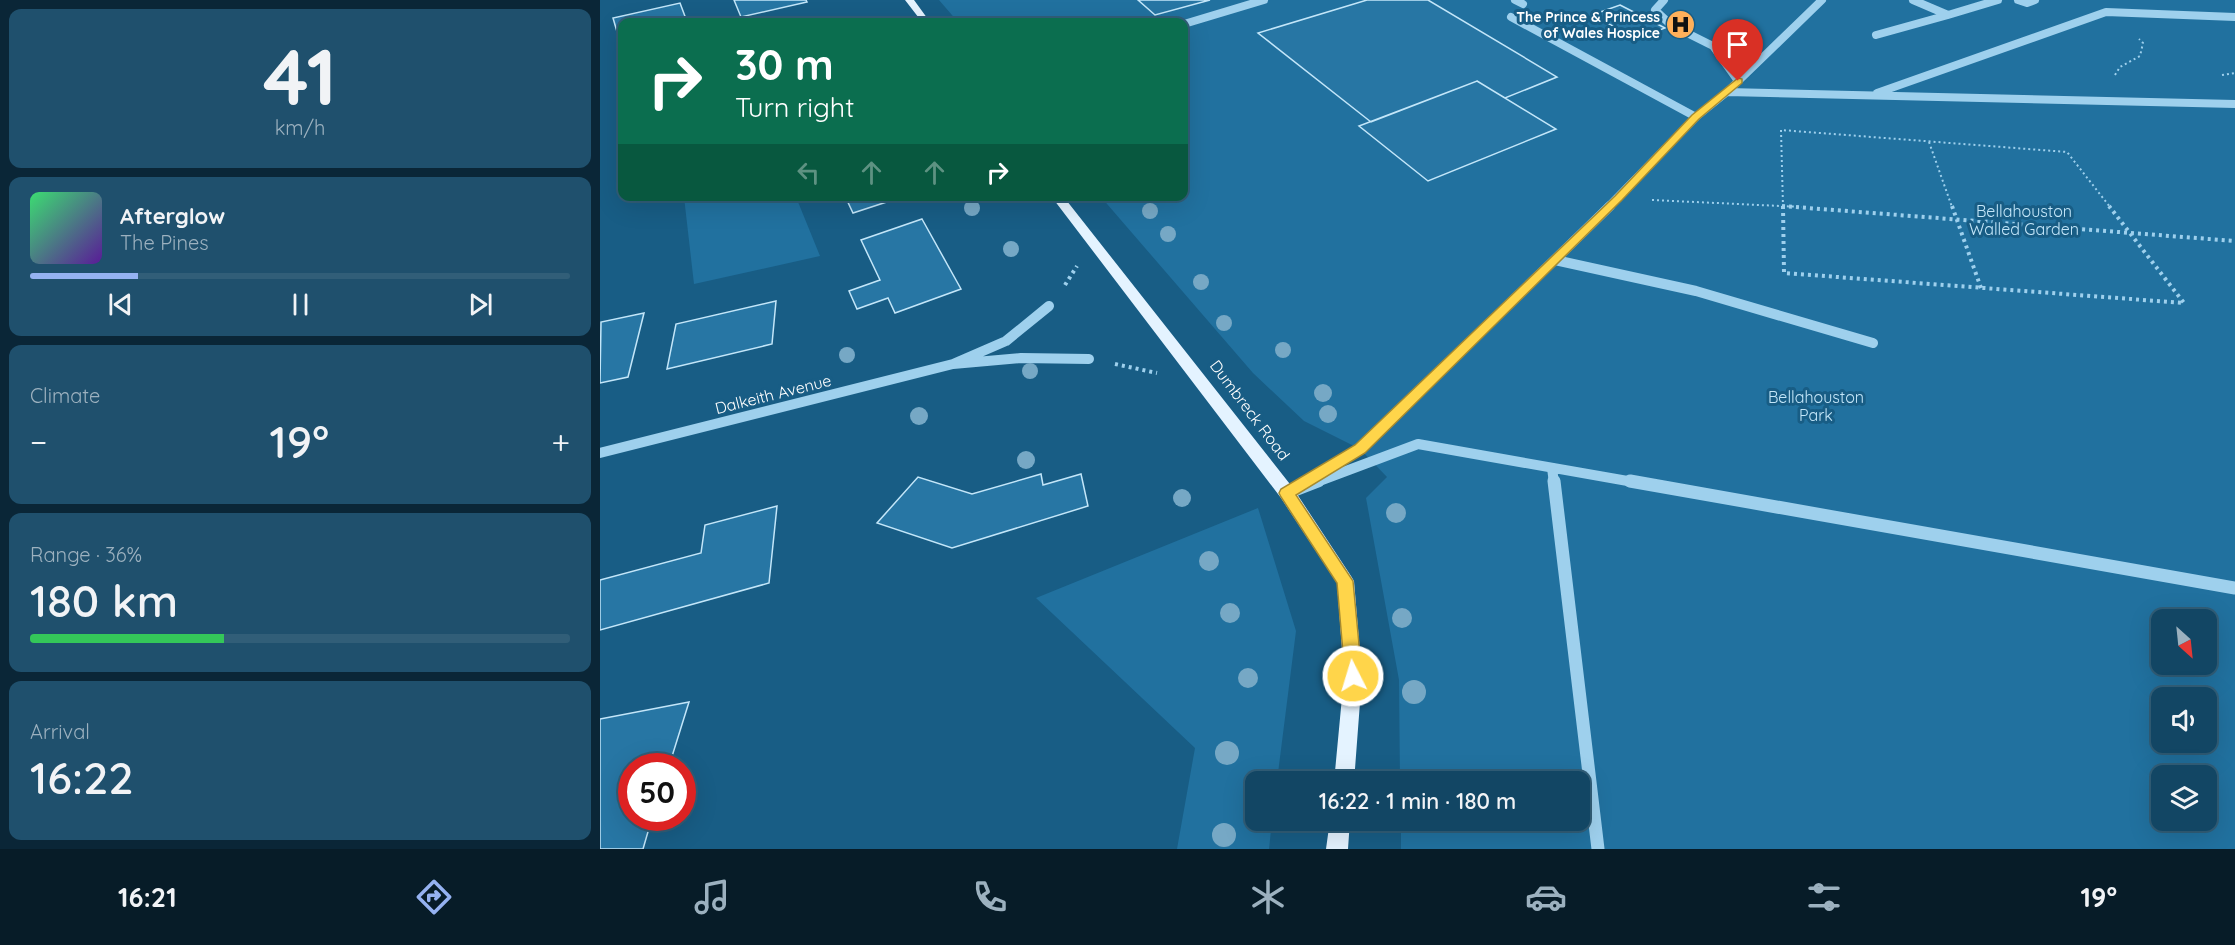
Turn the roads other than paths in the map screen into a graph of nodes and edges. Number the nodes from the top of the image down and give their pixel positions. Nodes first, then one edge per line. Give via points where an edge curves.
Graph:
1 (909, 0) edge
2 (1515, 0) edge
3 (1664, 0) edge
4 (1822, 0) edge
5 (1913, 0) edge
6 (1998, 0) edge
7 (2018, 0) edge
8 (2035, 0) edge
9 (1258, 1) edge
10 (1523, 4) dead end
11 (1948, 15) junction
12 (2235, 16) edge
13 (1511, 17) dead end
14 (923, 18) edge
15 (1188, 23) edge
16 (1876, 34) dead end
17 (1738, 81) junction
18 (1727, 92) junction
19 (1870, 95) junction
20 (2235, 104) edge
21 (1696, 117) junction
22 (1061, 201) edge
23 (1555, 260) junction
24 (1050, 306) road end
25 (1873, 344) dead end
26 (1089, 359) road end
27 (953, 364) junction
28 (600, 453) edge
29 (1552, 468) junction
30 (1287, 493) junction
31 (2235, 588) edge
32 (1345, 771) edge
33 (1339, 831) edge
34 (1337, 849) edge
35 (1598, 849) edge

1 - 14 main road
2 - 10 street
3 - 17 street via 1655,10 1671,25 1713,46
4 - 17 street
5 - 11 street
6 - 11 street
7 - 8 street
9 - 15 street
11 - 16 street
12 - 19 street via 2106,12
13 - 21 street
17 - 18 street
18 - 19 street
18 - 21 street
19 - 20 street
21 - 23 street
22 - 30 main road, Dumbreck Road
23 - 25 street via 1696,291
23 - 30 street via 1360,449
24 - 27 street, Dalkeith Avenue via 1006,341
26 - 27 street, Dalkeith Avenue via 1008,357
27 - 28 street, Dalkeith Avenue
29 - 30 street via 1418,444
29 - 31 street
29 - 35 street
30 - 32 main road, Dumbreck Road via 1345,581 1353,676
33 - 34 main road

